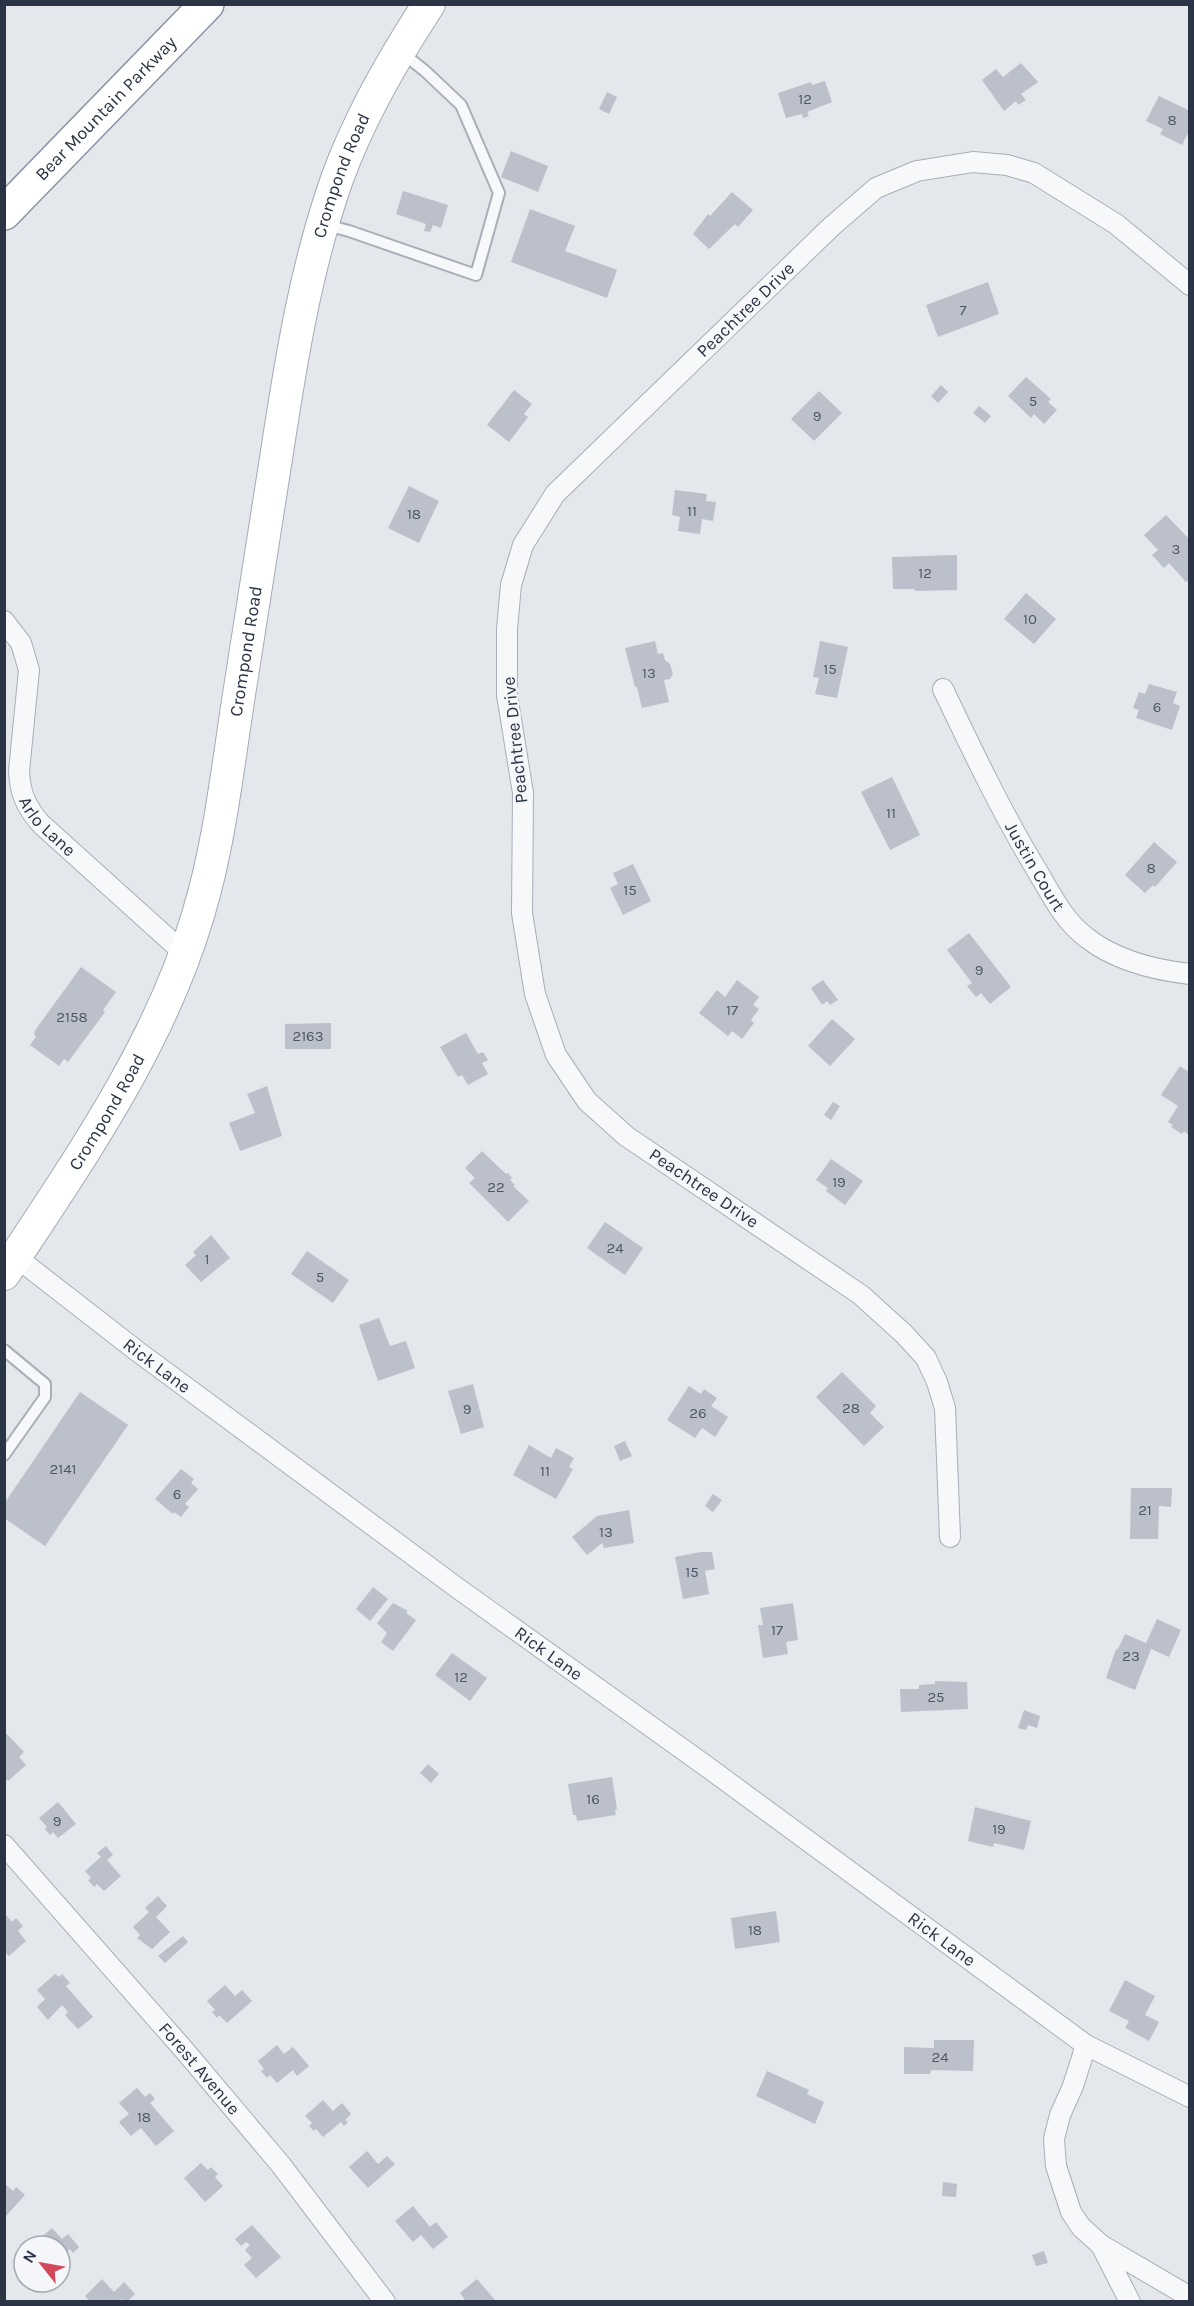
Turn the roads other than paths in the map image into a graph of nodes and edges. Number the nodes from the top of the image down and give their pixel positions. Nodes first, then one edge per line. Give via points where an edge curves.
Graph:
1 (207, 4) edge
2 (429, 4) edge
3 (400, 51) junction
4 (4, 213) edge
5 (322, 224) junction
6 (1190, 285) edge
7 (4, 621) edge
8 (943, 689) dead end
9 (185, 954) junction
10 (1190, 974) edge
11 (10, 1266) edge
12 (4, 1350) edge
13 (4, 1455) edge
14 (950, 1537) dead end
15 (4, 1845) edge
16 (1086, 2045) junction
17 (1190, 2097) edge
18 (1101, 2245) junction
19 (1190, 2297) edge
20 (385, 2301) edge
21 (1130, 2301) edge

1 - 4 highway, Bear Mountain Parkway
2 - 3 main road, Crompond Road
3 - 5 main road, Crompond Road via 356,134
3 - 5 lane via 461,105 499,193 476,275
5 - 9 main road, Crompond Road via 291,361 218,833
6 - 14 street, Peachtree Drive via 1116,224 1034,173 1007,165 973,162 917,171 876,188 555,494 524,545 511,585 507,694 523,793 522,914 535,994 556,1055 587,1101 626,1136 861,1295 926,1358 945,1408
7 - 9 street, Arlo Lane via 21,643 29,670 19,771 23,800 41,824
8 - 10 street, Justin Court via 1005,817 1064,917 1109,953 1168,972
9 - 11 main road, Crompond Road via 152,1032 126,1080
11 - 16 street, Rick Lane via 137,1351
12 - 13 lane via 45,1384 45,1397
15 - 20 street, Forest Avenue via 274,2156
16 - 17 street, Rick Lane
16 - 18 street via 1054,2139 1056,2166 1071,2212
18 - 19 street
18 - 21 street

